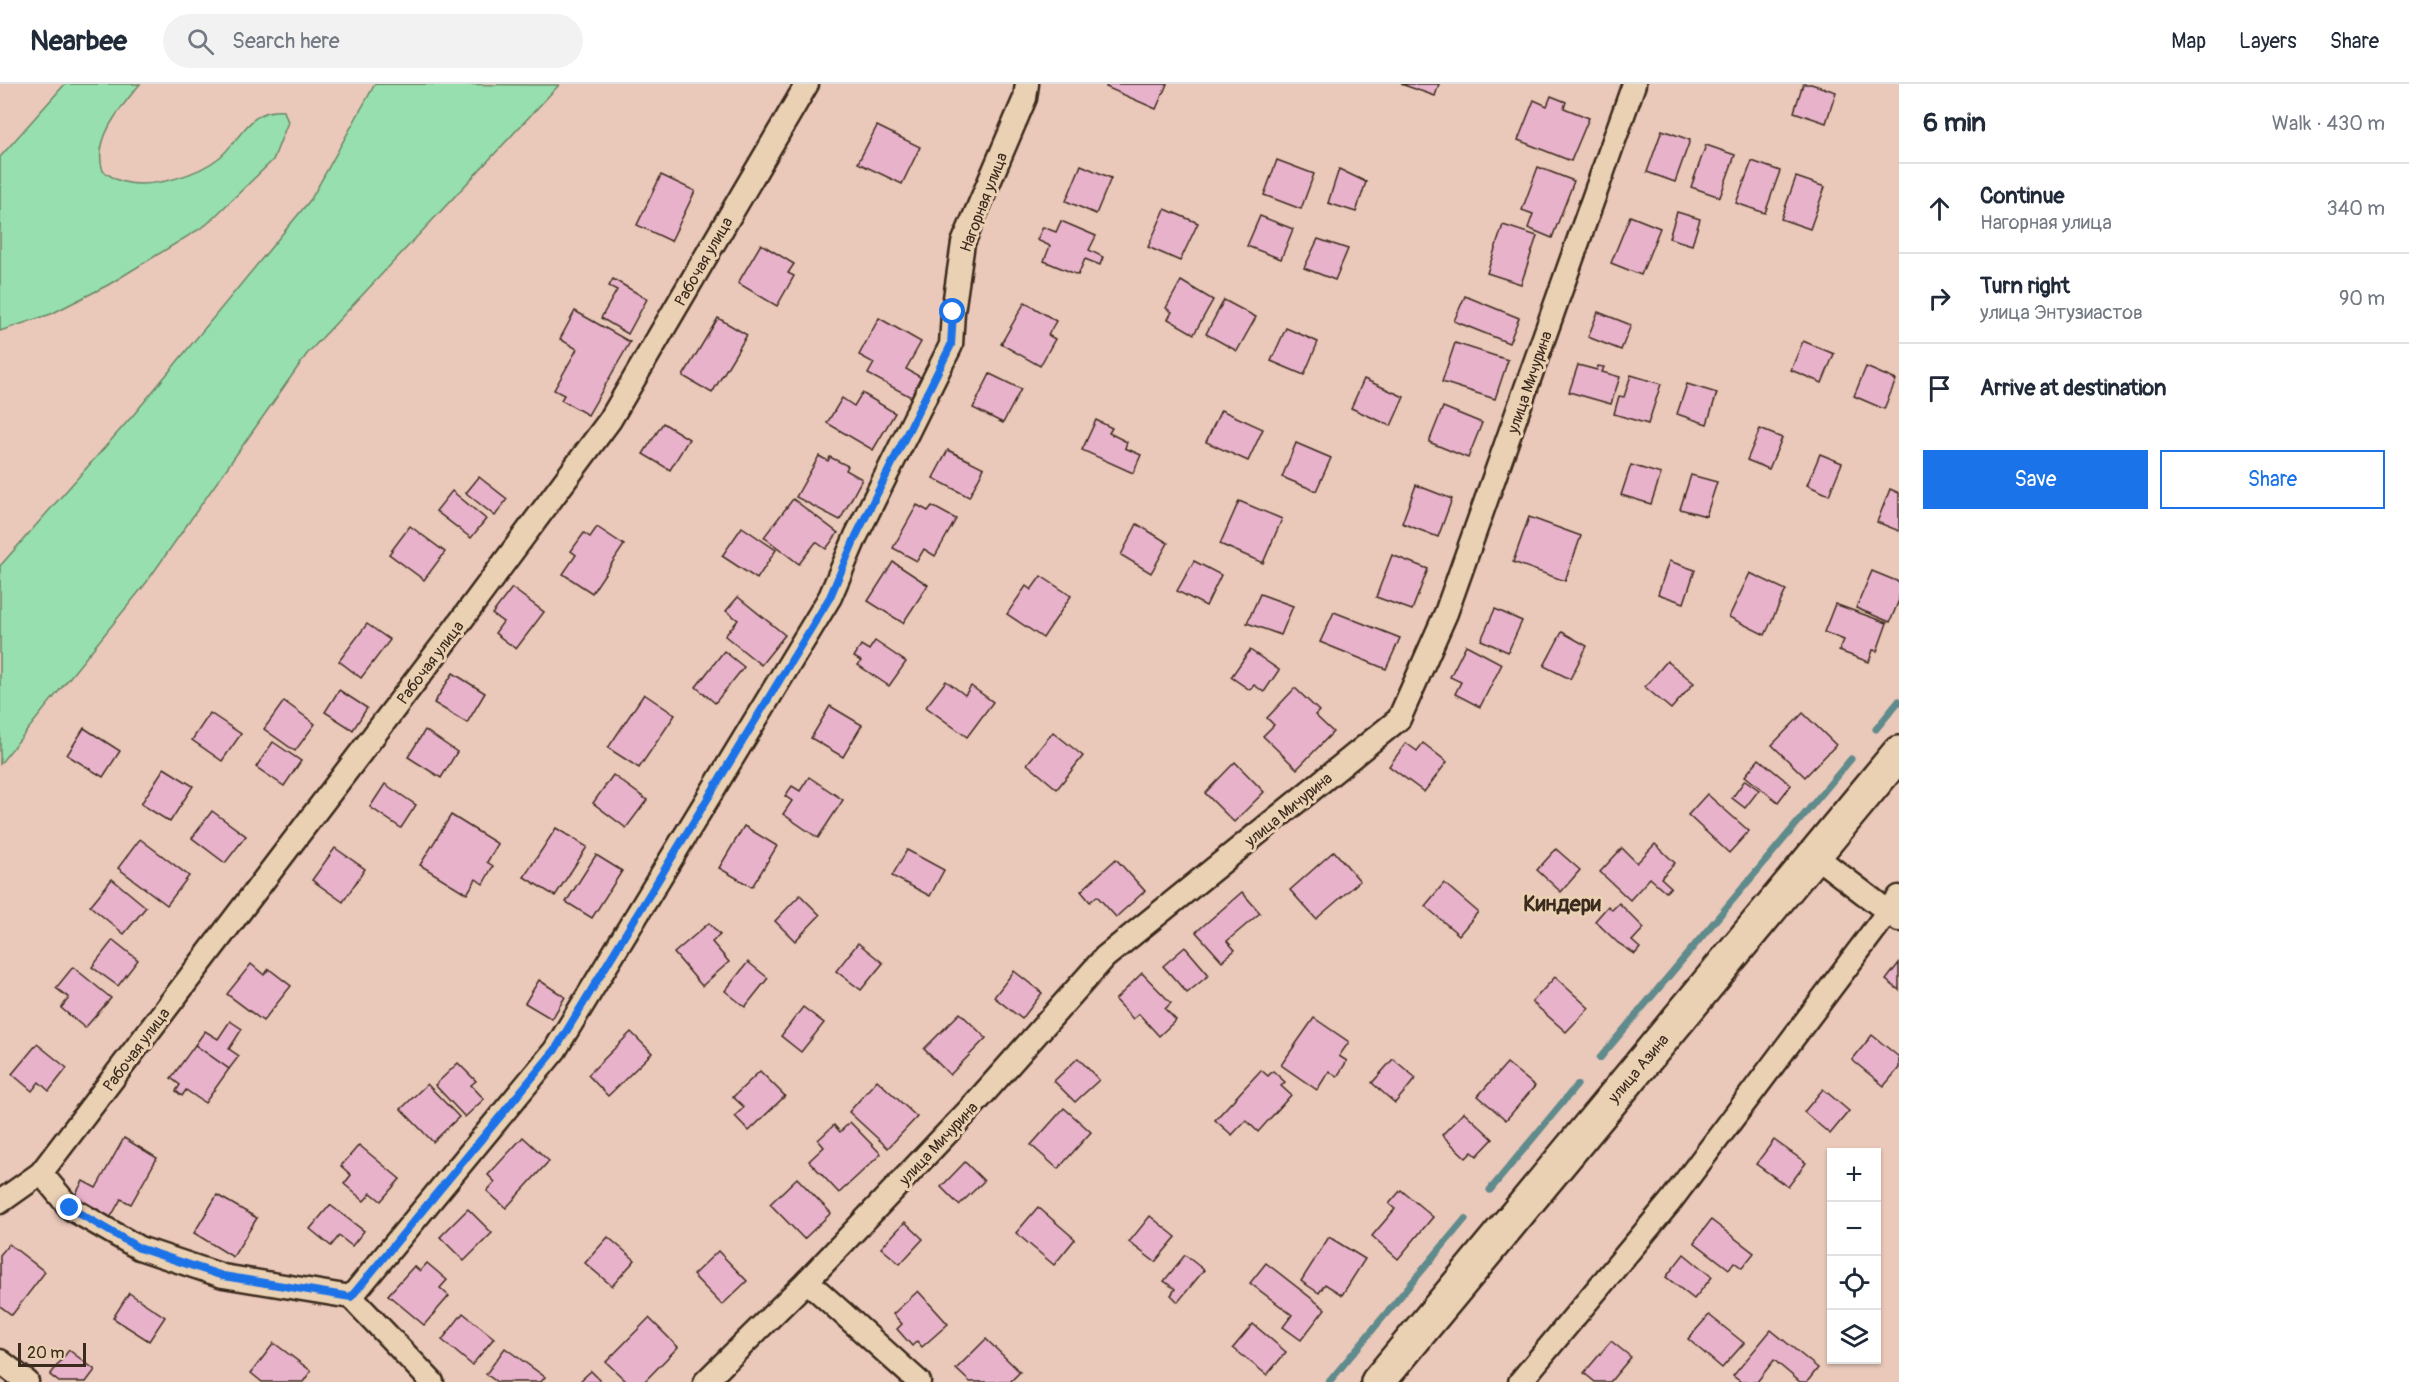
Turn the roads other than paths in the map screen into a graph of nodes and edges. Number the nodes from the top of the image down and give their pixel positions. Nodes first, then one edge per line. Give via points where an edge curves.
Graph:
1 (807, 84) edge
2 (1027, 84) edge
3 (1634, 84) edge
4 (1899, 753) edge
5 (1814, 855) junction
6 (1896, 910) edge
7 (41, 1173) junction
8 (0, 1202) edge
9 (807, 1281) junction
10 (351, 1297) junction
11 (0, 1361) edge
12 (27, 1382) edge
13 (432, 1382) edge
14 (705, 1382) edge
15 (919, 1382) edge
16 (1378, 1382) edge
17 (1520, 1382) edge

1 - 7 street, Рабочая улица via 610,420
2 - 10 street, Нагорная улица via 1025,98 963,243 951,345 830,597 555,1050
3 - 9 street, улица Мичурина via 1446,613 1399,719 1105,957 970,1109
4 - 5 main road, улица Азина
5 - 6 street
5 - 16 main road, улица Азина
6 - 17 street via 1670,1202
7 - 8 street, Рабочая улица
7 - 10 street via 70,1208 139,1248 223,1276
9 - 14 street, улица Мичурина
9 - 15 street
10 - 13 street
11 - 12 street

